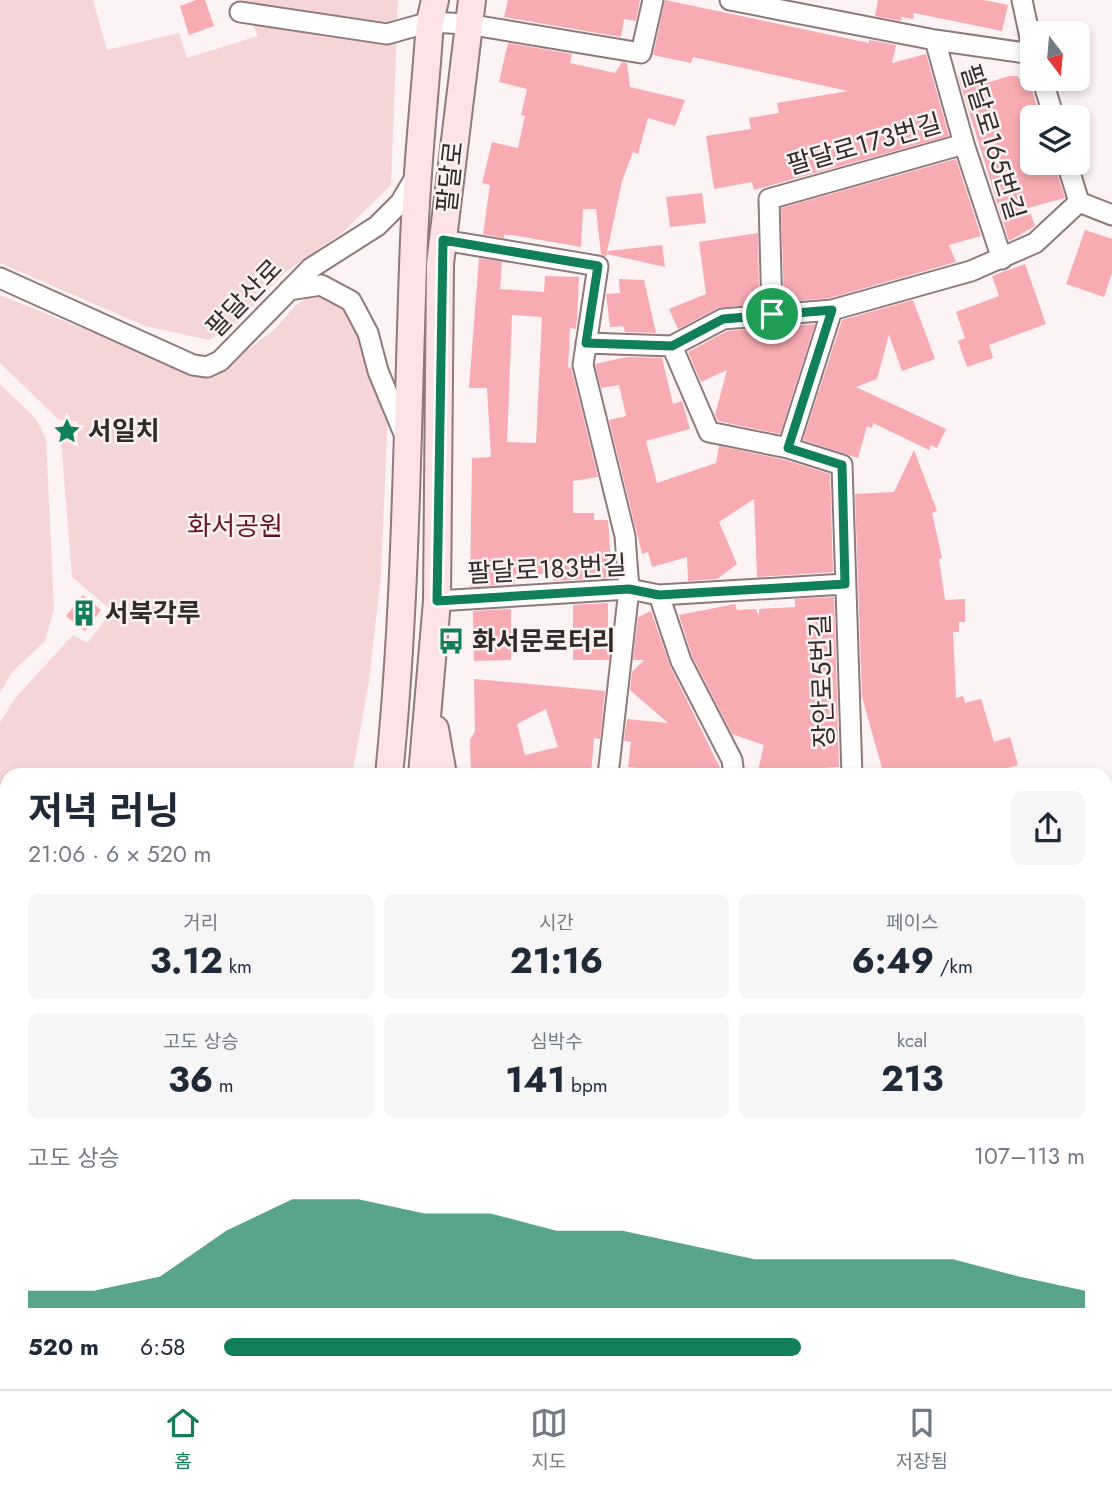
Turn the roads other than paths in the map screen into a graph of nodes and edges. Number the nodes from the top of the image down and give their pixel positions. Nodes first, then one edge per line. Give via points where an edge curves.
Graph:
1 (653, 0) edge
2 (730, 0) edge
3 (1022, 0) edge
4 (433, 11) edge
5 (240, 12) dead end
6 (469, 12) edge
7 (1026, 21) edge
8 (935, 40) junction
9 (1020, 52) edge
10 (964, 144) junction
11 (419, 170) junction
12 (1071, 175) edge
13 (1079, 202) junction
14 (1112, 215) edge
15 (443, 240) junction
16 (1002, 259) junction
17 (0, 278) edge
18 (289, 290) junction
19 (832, 310) junction
20 (772, 314) junction
21 (586, 343) junction
22 (672, 346) junction
23 (409, 446) junction
24 (788, 448) junction
25 (845, 584) junction
26 (629, 589) junction
27 (659, 595) junction
28 (437, 601) junction
29 (429, 696) junction
30 (390, 768) edge
31 (423, 768) edge
32 (442, 768) edge
33 (609, 768) edge
34 (733, 768) edge
35 (852, 768) edge

1 - 6 street via 641,53
2 - 8 street, 팔달로165번길
3 - 7 street
4 - 5 street via 387,34
4 - 6 street
4 - 11 main road, 팔달로
6 - 15 main road, 팔달로
8 - 9 street, 팔달로165번길
8 - 10 street, 팔달로165번길
10 - 16 street, 팔달로165번길
10 - 20 street, 팔달로173번길 via 769,199
11 - 18 street, 팔달산로 via 400,203 377,226 311,268
11 - 23 main road, 팔달로
12 - 13 street
13 - 14 street
13 - 16 street via 1035,243
15 - 21 street via 598,266
15 - 28 main road, 팔달로
16 - 19 street
17 - 18 street, 팔달산로 via 193,365 207,367 220,361
18 - 23 street via 321,285 351,301 369,333 378,371
19 - 20 street
19 - 24 street
20 - 22 street via 723,319
21 - 22 street
21 - 26 street via 583,365 625,536
22 - 24 street via 709,432
23 - 30 main road, 팔달로
24 - 25 street via 842,465
25 - 27 street, 팔달로183번길
25 - 35 street, 장안로5번길
26 - 27 street, 팔달로183번길
26 - 28 street, 팔달로183번길
26 - 33 street
27 - 34 street, 팔달로183번길 via 681,661
28 - 29 main road, 팔달로
29 - 31 main road, 팔달로
29 - 32 main road

